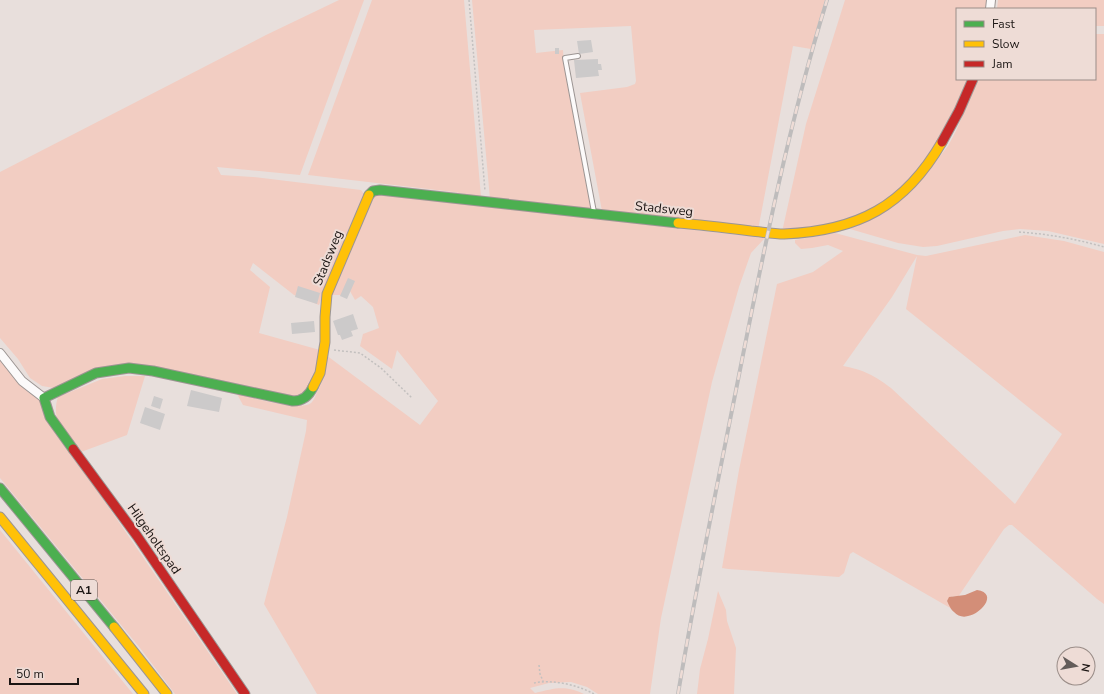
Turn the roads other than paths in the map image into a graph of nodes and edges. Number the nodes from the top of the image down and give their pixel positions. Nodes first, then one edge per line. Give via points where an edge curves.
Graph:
1 (578, 56) dead end
2 (973, 80) edge
3 (594, 214) junction
4 (0, 353) edge
5 (44, 398) junction
6 (0, 488) edge
7 (0, 517) edge
8 (144, 694) edge
9 (167, 694) edge
10 (244, 694) edge

1 - 3 lane via 565,58
2 - 3 main road, Stadsweg via 962,106 938,149 903,194 877,212 832,228 791,234 767,233
3 - 5 main road, Stadsweg via 373,191 369,194 327,294 326,330 320,373 308,396 300,401 293,401 129,368 96,373
4 - 5 street via 22,381
5 - 10 main road, Hilgeholtspad via 50,417 137,536
6 - 9 main road, A1
7 - 8 main road, A1

